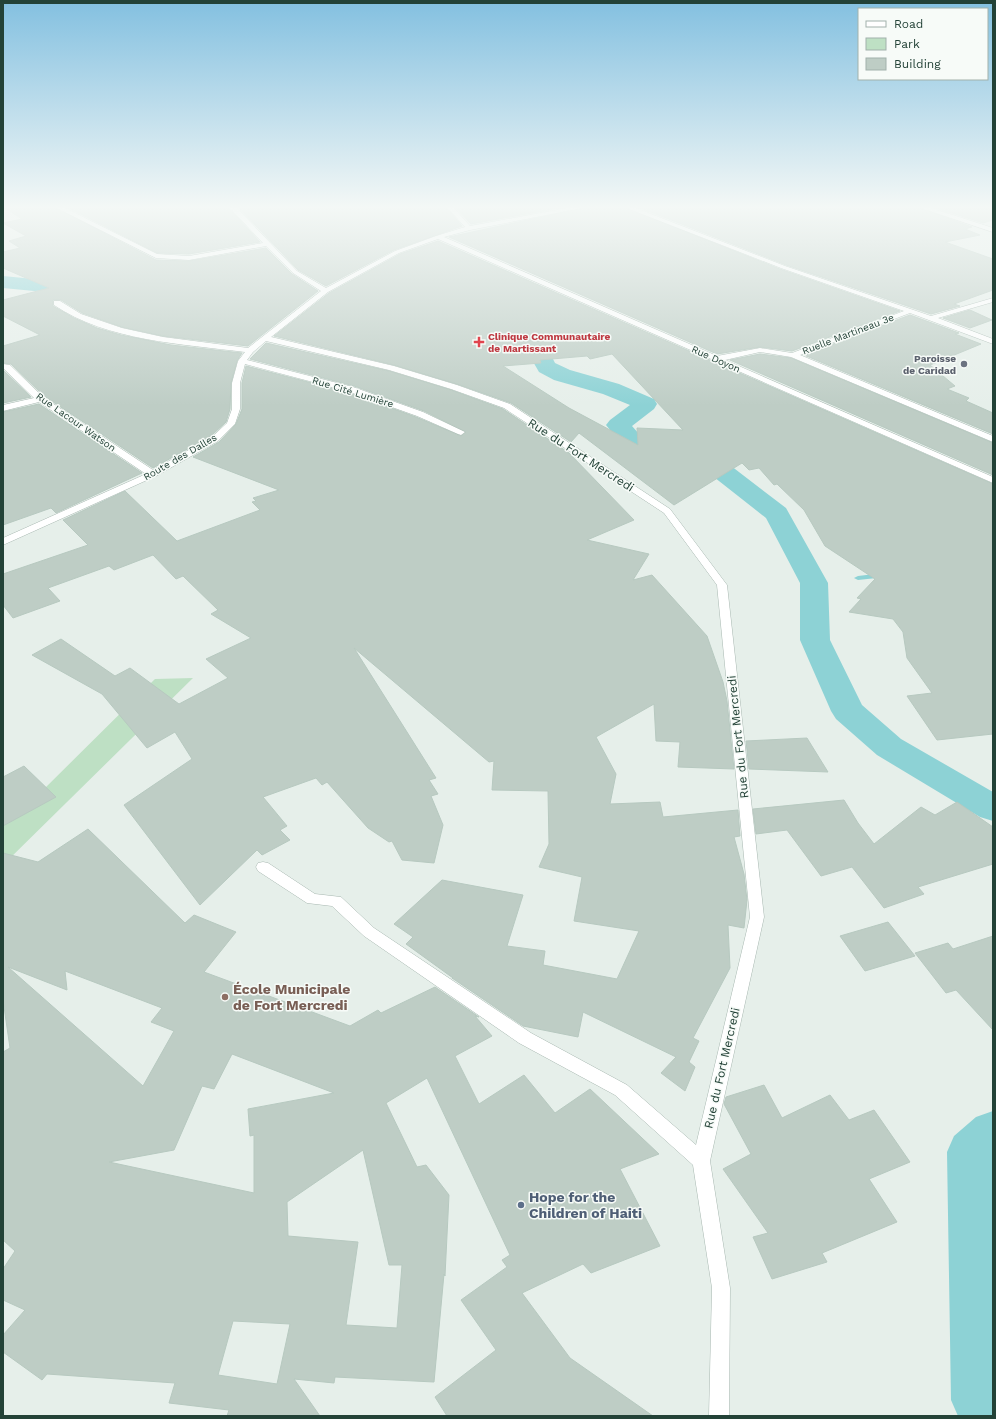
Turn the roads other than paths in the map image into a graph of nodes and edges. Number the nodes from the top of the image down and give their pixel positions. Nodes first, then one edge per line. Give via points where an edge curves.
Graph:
1 (297, 273) edge
2 (358, 273) edge
3 (521, 273) edge
4 (801, 273) edge
5 (326, 291) junction
6 (993, 300) edge
7 (57, 303) dead end
8 (910, 311) junction
9 (931, 318) junction
10 (265, 338) junction
11 (993, 342) edge
12 (250, 350) junction
13 (793, 355) junction
14 (716, 359) junction
15 (242, 361) junction
16 (3, 366) edge
17 (40, 399) junction
18 (3, 408) edge
19 (461, 432) dead end
20 (993, 439) edge
21 (153, 474) junction
22 (993, 480) edge
23 (3, 542) edge
24 (263, 867) dead end
25 (701, 1161) junction
26 (719, 1416) edge

1 - 5 street
2 - 5 street, Route des Dalles
3 - 14 street, Rue Doyon
4 - 8 street
5 - 10 street, Route des Dalles
6 - 9 street
7 - 12 street via 77,316 125,331 156,338
8 - 9 street
8 - 13 street, Ruelle Martineau 3e
9 - 11 street
10 - 12 street, Route des Dalles
10 - 25 street, Rue du Fort Mercredi via 391,368 507,406 667,511 722,585 757,917
12 - 15 street, Route des Dalles
13 - 14 street, Ruelle Martineau 3e via 760,350
13 - 20 street
14 - 22 street, Rue Doyon
15 - 19 street, Rue Cité Lumière via 350,389
15 - 21 street, Route des Dalles via 236,383 236,409 232,424 214,439
16 - 17 street, Rue Lacour Watson
17 - 18 street
17 - 21 street, Rue Lacour Watson
21 - 23 street, Route des Dalles
24 - 25 street via 312,899 336,901 369,932 525,1038 621,1090
25 - 26 street, Rue du Fort Mercredi via 721,1288

